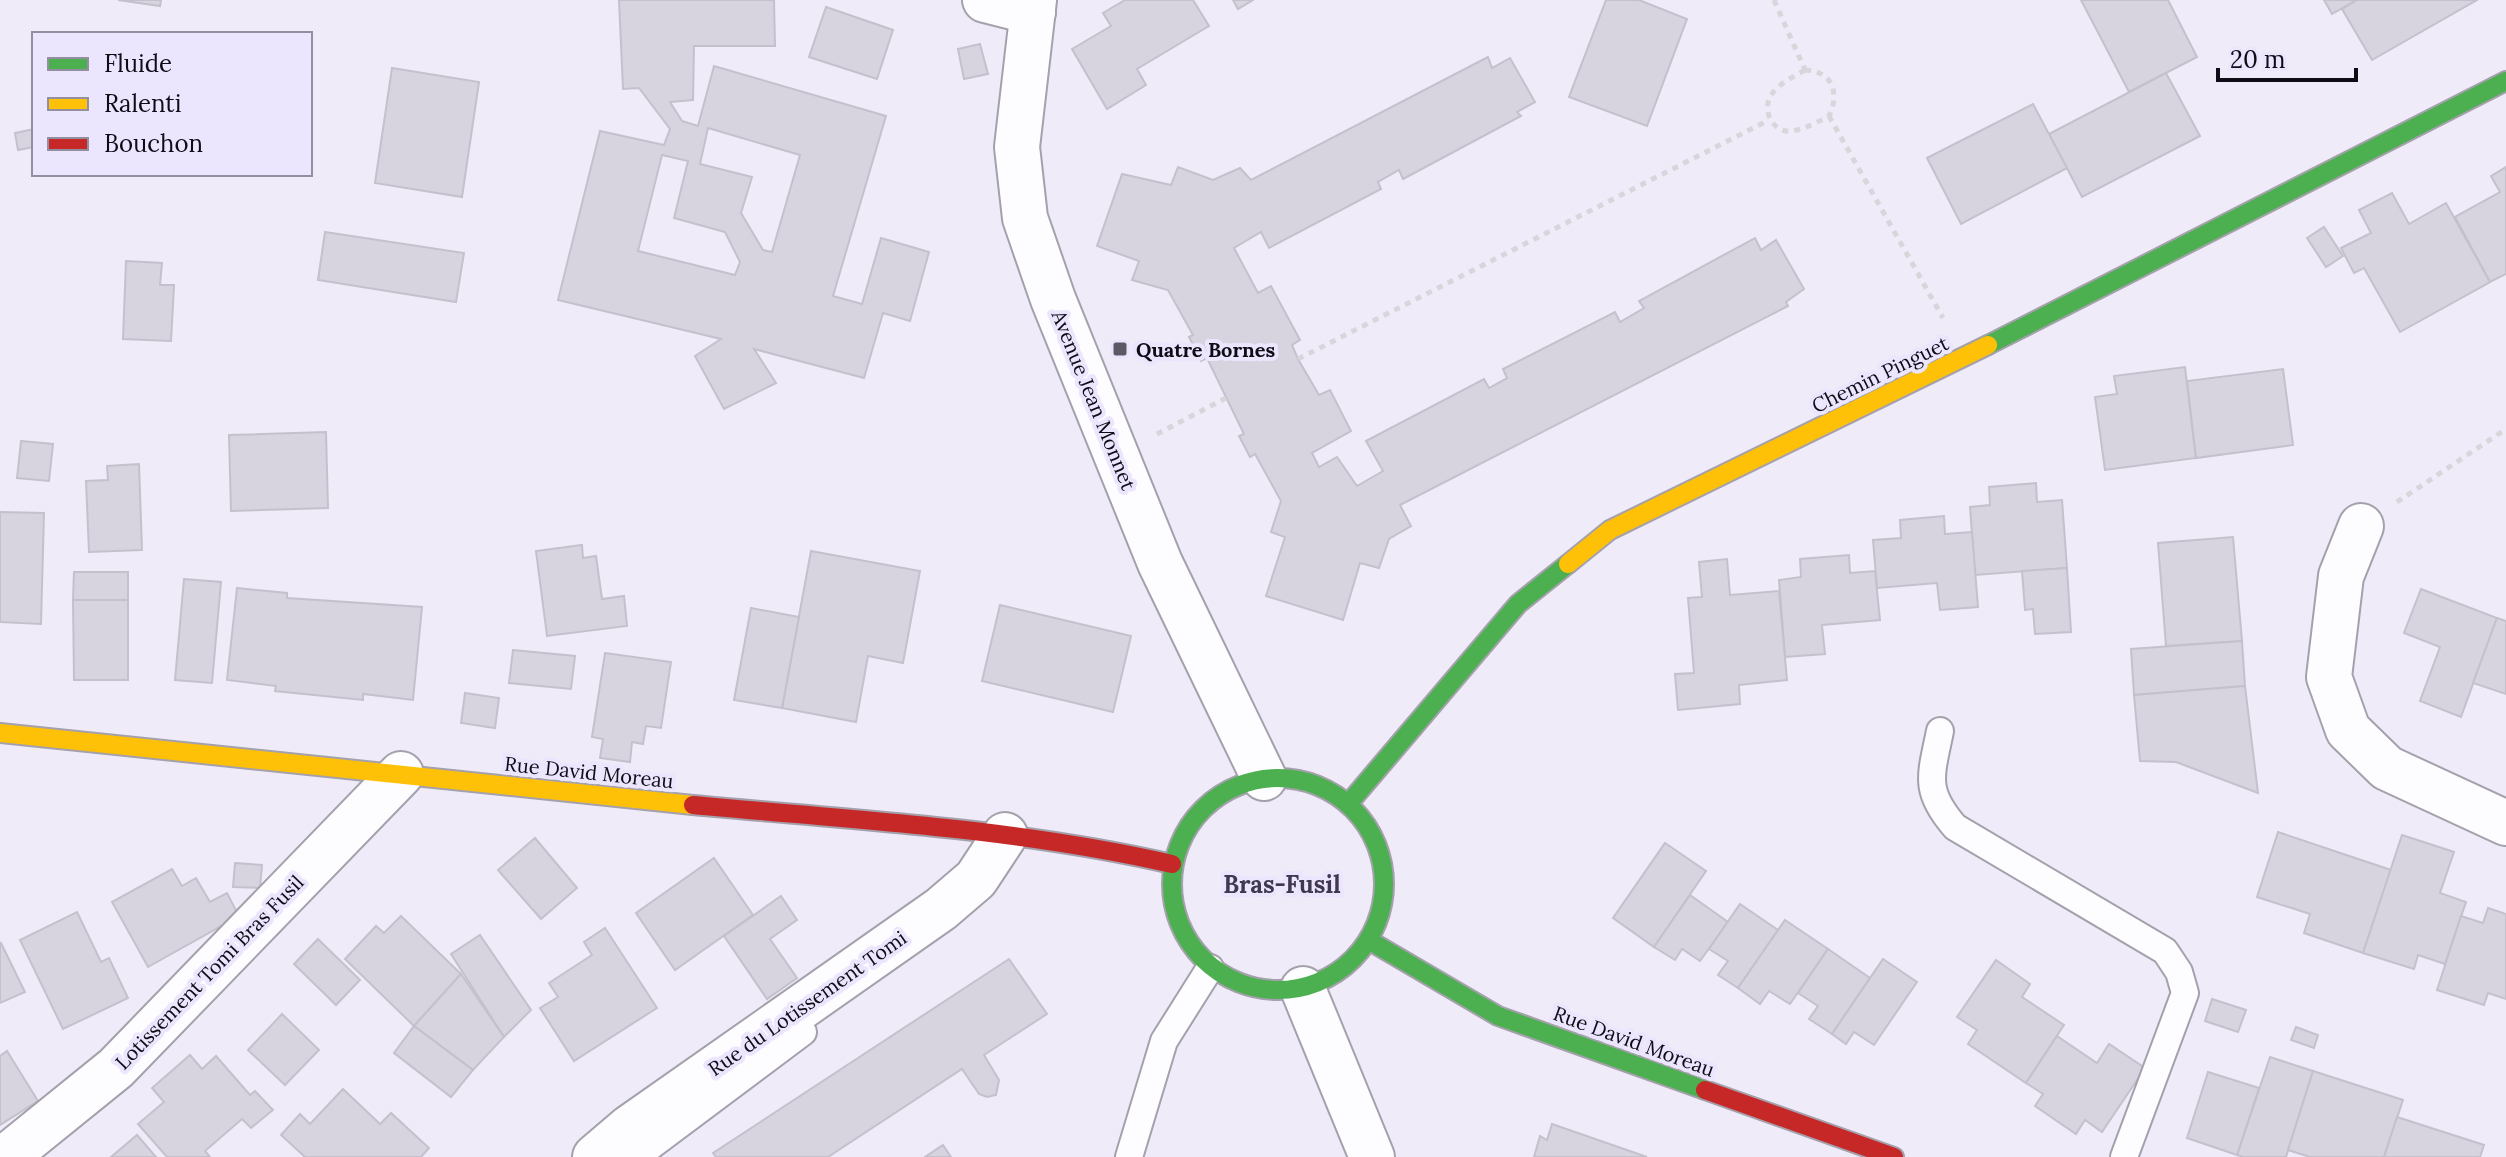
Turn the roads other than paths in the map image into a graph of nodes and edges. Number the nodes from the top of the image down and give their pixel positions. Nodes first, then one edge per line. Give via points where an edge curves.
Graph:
1 (985, 0) edge
2 (1034, 6) edge
3 (2506, 81) edge
4 (2361, 526) road end
5 (1940, 731) dead end
6 (0, 733) edge
7 (401, 774) junction
8 (1264, 778) junction
9 (1349, 803) junction
10 (2506, 823) edge
11 (1005, 835) junction
12 (1172, 864) junction
13 (941, 909) junction
14 (1370, 941) junction
15 (1210, 968) junction
16 (1303, 989) junction
17 (6, 1157) edge
18 (595, 1157) edge
19 (636, 1157) edge
20 (1129, 1157) edge
21 (1372, 1157) edge
22 (1894, 1157) edge
23 (2124, 1157) edge

1 - 2 street
2 - 8 street, Avenue Jean Monnet via 1017,147 1025,218 1167,578
3 - 9 street, Chemin Pinguet via 1965,357 1610,530 1518,604
4 - 10 street via 2341,576 2329,677 2348,730 2387,768
5 - 23 lane via 1929,785 1955,827 2165,951 2179,972 2185,993
6 - 7 street, Rue David Moreau
7 - 11 street, Rue David Moreau
7 - 17 street, Lotissement Tomi Bras Fusil via 116,1068
8 - 9 street via 1306,780
8 - 12 street via 1217,795 1191,821
9 - 14 street via 1368,825 1384,864 1384,907
11 - 12 street, Rue David Moreau
11 - 13 street, Rue du Lotissement Tomi via 976,879
12 - 15 street via 1172,904 1189,944
13 - 18 street, Rue du Lotissement Tomi
13 - 19 lane via 874,978
14 - 16 street via 1337,975
14 - 22 street, Rue David Moreau via 1498,1016
15 - 16 street via 1256,990
15 - 20 lane via 1164,1041
16 - 21 street

